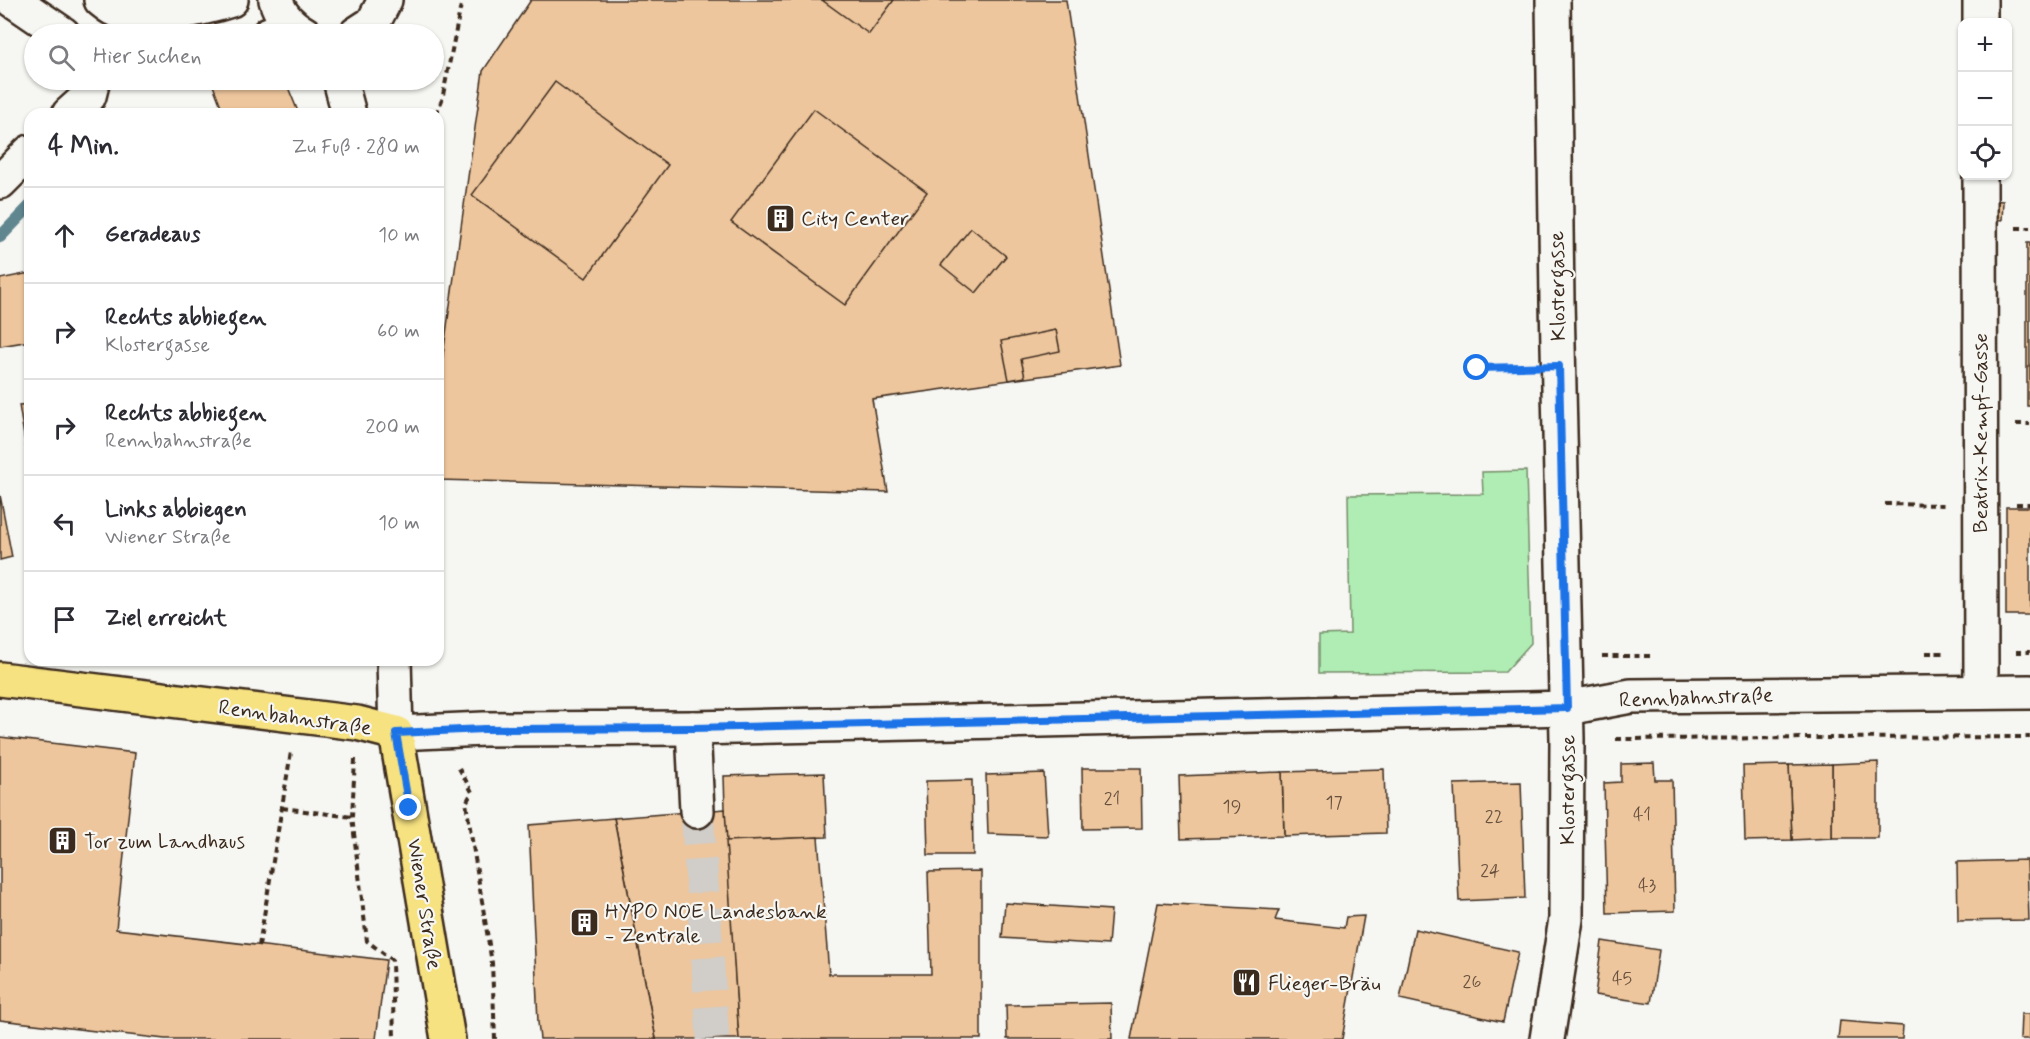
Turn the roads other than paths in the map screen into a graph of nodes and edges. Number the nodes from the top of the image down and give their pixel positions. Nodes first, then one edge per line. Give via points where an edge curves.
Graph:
1 (13, 0) edge
2 (231, 0) edge
3 (385, 0) edge
4 (1553, 0) edge
5 (1980, 0) edge
6 (107, 15) edge
7 (1980, 18) edge
8 (48, 24) edge
9 (371, 24) edge
10 (90, 90) edge
11 (343, 90) edge
12 (75, 108) edge
13 (347, 108) edge
14 (24, 158) edge
15 (1980, 180) edge
16 (0, 183) edge
17 (394, 666) edge
18 (0, 679) edge
19 (1981, 691) junction
20 (2030, 692) edge
21 (1567, 723) junction
22 (693, 728) junction
23 (396, 733) junction
24 (697, 812) tunnel mouth
25 (448, 1039) edge
26 (1547, 1039) edge

1 - 8 street
2 - 6 street via 159,14
3 - 9 street
4 - 21 street, Klostergasse
5 - 7 street
10 - 12 street
11 - 13 street
14 - 16 street
15 - 19 street, Beatrix-Kempf-Gasse
17 - 23 street
18 - 23 main road, Rennbahnstraße via 357,723
19 - 20 street, Rennbahnstraße
19 - 21 street, Rennbahnstraße via 1631,696
21 - 22 street, Rennbahnstraße
21 - 26 street, Klostergasse via 1566,919
22 - 23 street, Rennbahnstraße
22 - 24 street
23 - 25 main road, Wiener Straße

